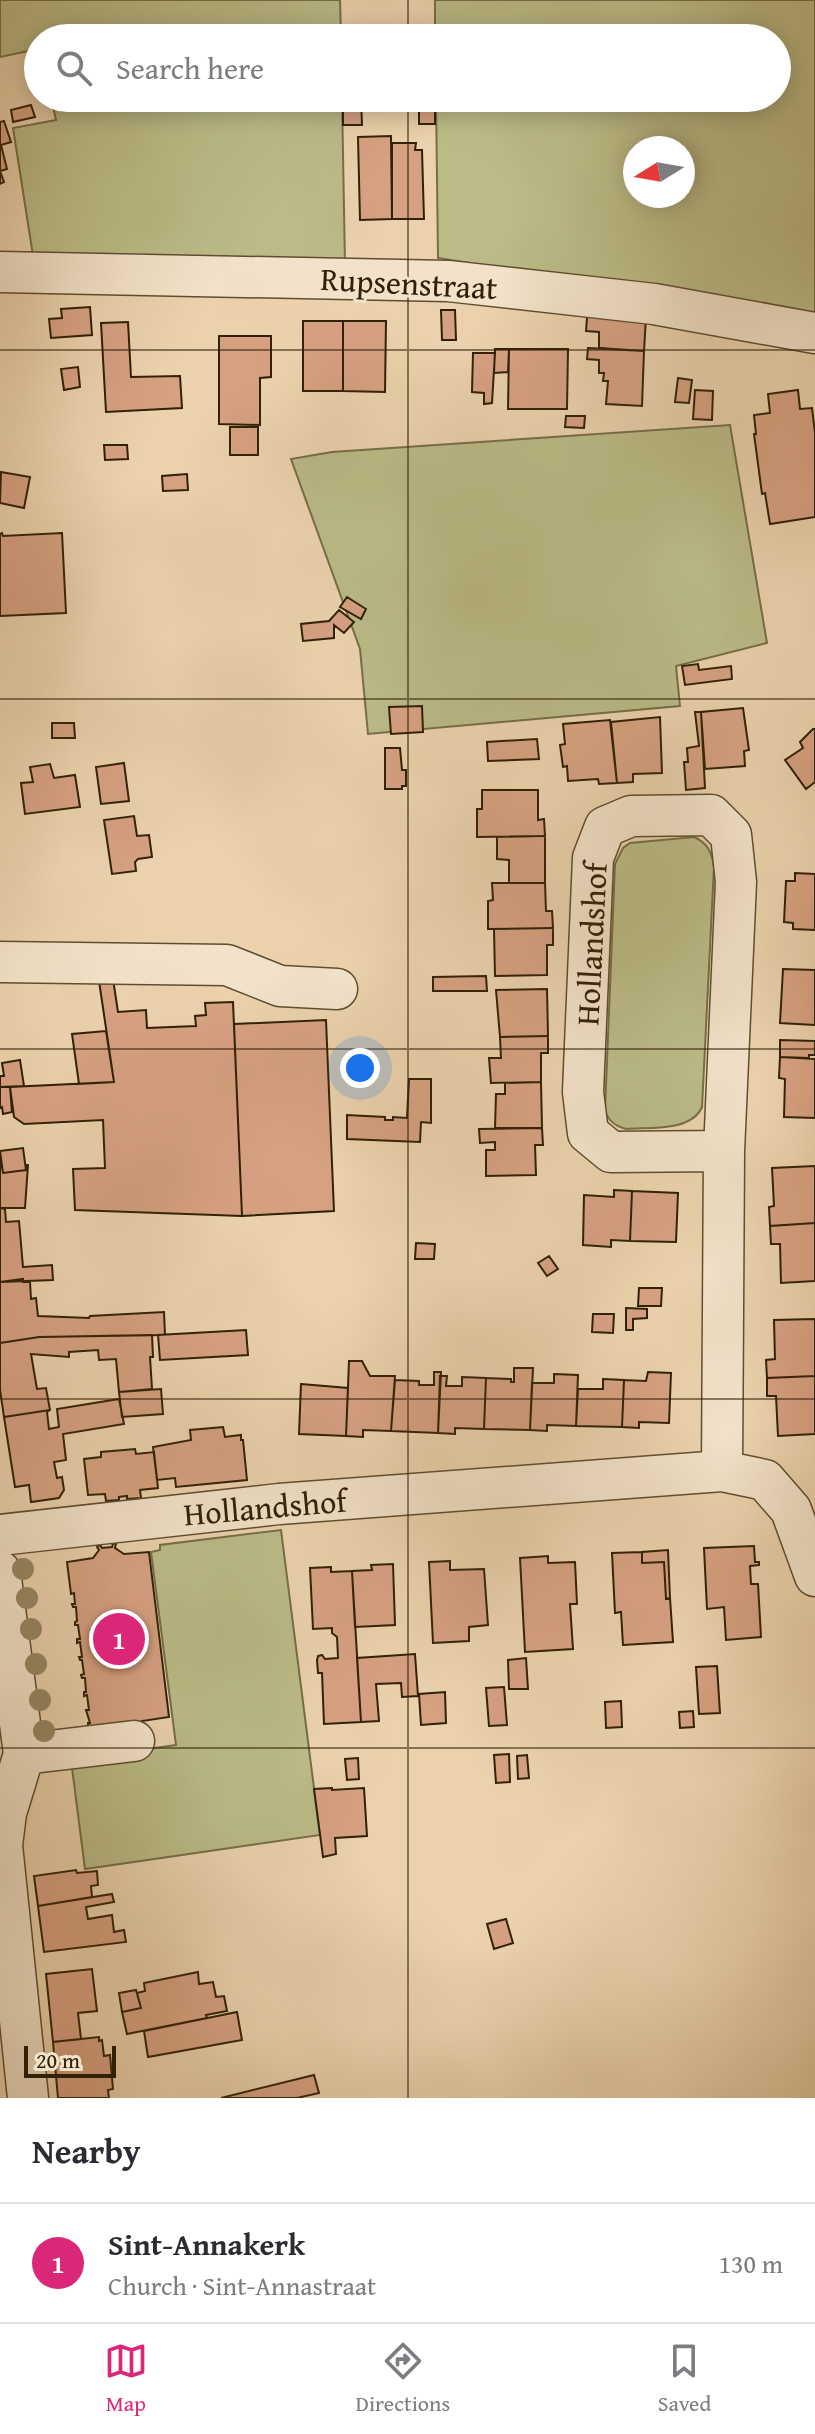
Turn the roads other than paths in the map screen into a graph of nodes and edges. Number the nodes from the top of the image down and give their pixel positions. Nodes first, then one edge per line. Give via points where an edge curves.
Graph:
1 (0, 272) edge
2 (815, 333) edge
3 (0, 962) edge
4 (337, 989) dead end
5 (724, 1151) junction
6 (722, 1471) junction
7 (0, 1535) edge
8 (0, 1571) edge
9 (815, 1576) edge
10 (134, 1741) dead end
11 (24, 1754) junction
12 (28, 2098) edge

1 - 2 street, Rupsenstraat via 448,281 654,304
3 - 4 street via 227,965 280,986
5 - 5 street, Hollandshof via 736,882 731,835 711,815 631,816 605,827 593,858 583,1092 588,1133 611,1152
5 - 6 street, Hollandshof
6 - 7 street, Hollandshof via 279,1504
6 - 9 street, Hollandshof via 765,1480 791,1510
8 - 11 street
10 - 11 street
11 - 12 street via 2,1845

